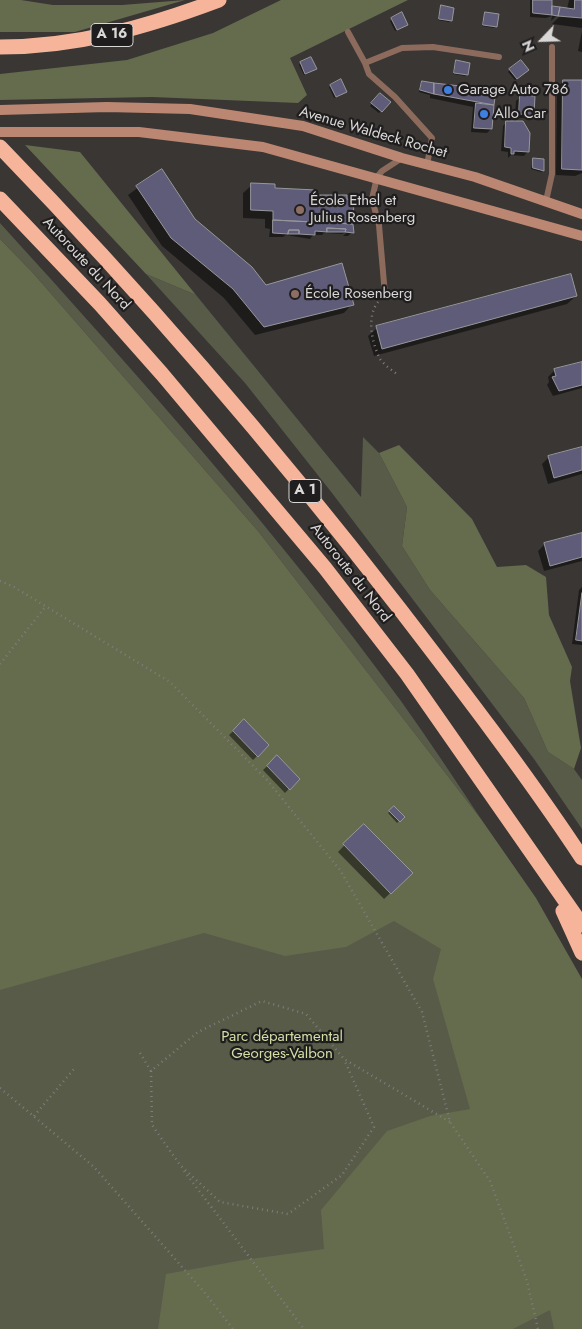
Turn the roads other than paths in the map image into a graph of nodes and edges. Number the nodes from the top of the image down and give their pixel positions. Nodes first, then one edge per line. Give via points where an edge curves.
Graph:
1 (219, 0) edge
2 (348, 32) dead end
3 (552, 46) dead end
4 (0, 47) edge
5 (499, 57) dead end
6 (365, 63) junction
7 (0, 110) edge
8 (0, 132) edge
9 (0, 148) edge
10 (402, 158) junction
11 (428, 165) junction
12 (377, 177) junction
13 (0, 199) edge
14 (546, 201) junction
15 (582, 214) edge
16 (582, 236) edge
17 (385, 294) road end
18 (582, 858) edge
19 (550, 880) junction
20 (582, 925) edge
21 (582, 953) edge

1 - 4 highway, A 16 via 100,38 67,44
2 - 6 lane
3 - 14 lane via 552,174
5 - 6 lane via 433,47 402,48
6 - 11 lane via 369,74 432,138
7 - 10 main road, Avenue Waldeck Rochet via 190,109 303,126
8 - 12 main road via 139,132 255,146
9 - 18 highway, Autoroute du Nord / A 1 via 135,292 268,445 432,651
10 - 11 main road, Avenue Waldeck Rochet
10 - 12 lane
11 - 14 main road, Avenue Waldeck Rochet
12 - 16 main road
12 - 17 lane via 372,199 380,233
13 - 19 highway, Autoroute du Nord / A 1 via 162,374 279,512 407,674
14 - 15 main road, Avenue Waldeck Rochet
19 - 20 highway, Autoroute du Nord / A 1
19 - 21 highway

